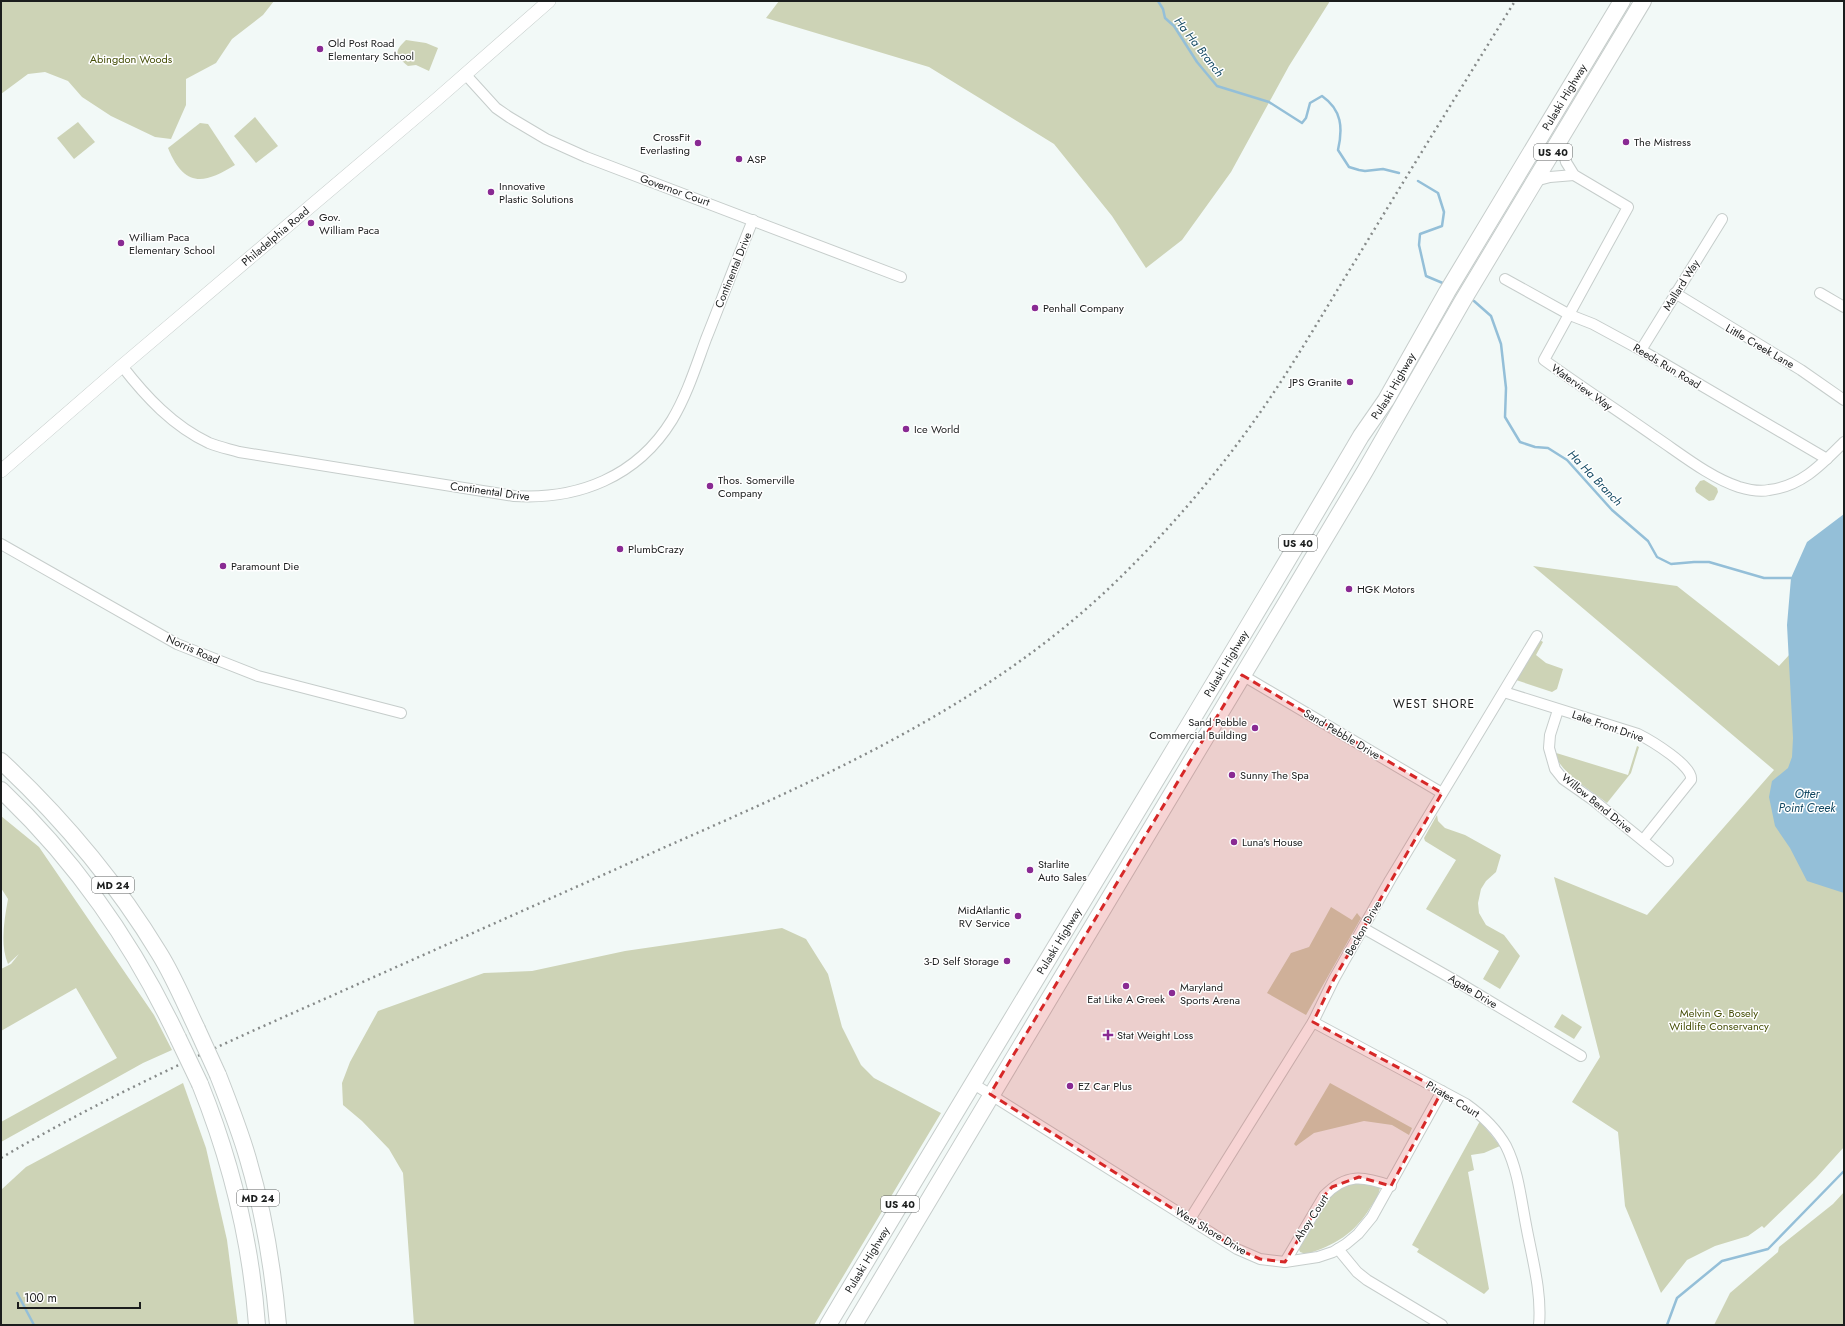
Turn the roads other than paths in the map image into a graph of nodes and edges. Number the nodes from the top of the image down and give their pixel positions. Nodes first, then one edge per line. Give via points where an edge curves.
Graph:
1 (549, 1) edge
2 (1622, 1) edge
3 (1643, 1) edge
4 (466, 75) junction
5 (1560, 138) junction
6 (1574, 175) junction
7 (1535, 181) junction
8 (1722, 219) dead end
9 (753, 220) junction
10 (901, 277) dead end
11 (1505, 279) dead end
12 (1675, 293) junction
13 (1820, 293) dead end
14 (1844, 307) edge
15 (1570, 314) junction
16 (1640, 350) junction
17 (122, 366) junction
18 (1844, 400) edge
19 (1844, 442) edge
20 (1827, 460) junction
21 (3, 466) edge
22 (1, 544) edge
23 (1536, 636) dead end
24 (1242, 675) junction
25 (1504, 692) junction
26 (1558, 710) junction
27 (401, 712) dead end
28 (1, 761) edge
29 (1, 790) edge
30 (1442, 792) junction
31 (1643, 840) junction
32 (1668, 860) dead end
33 (1363, 928) junction
34 (1313, 1022) junction
35 (1581, 1056) dead end
36 (972, 1083) junction
37 (1442, 1091) junction
38 (990, 1094) junction
39 (1391, 1186) junction
40 (1190, 1219) junction
41 (1338, 1249) junction
42 (1285, 1262) junction
43 (872, 1294) junction
44 (257, 1325) edge
45 (278, 1325) edge
46 (828, 1325) edge
47 (854, 1325) edge
48 (861, 1325) edge
49 (1442, 1325) edge
50 (1539, 1325) edge

1 - 4 main road, Philadelphia Road
2 - 36 highway, Pulaski Highway / US 40 via 1447,292 1386,400
3 - 5 highway, Pulaski Highway / US 40
4 - 9 street, Governor Court via 496,108 546,139 586,157
4 - 17 main road, Philadelphia Road
5 - 6 street via 1566,162
5 - 7 highway, Pulaski Highway / US 40
6 - 7 street
6 - 15 street, Waterview Way via 1628,207
7 - 24 highway, Pulaski Highway / US 40
8 - 12 street, Mallard Way
9 - 10 street, Governor Court
9 - 17 street, Continental Drive via 672,420 647,451 627,469 598,484 569,493 535,497 514,496 239,452 211,444 173,421 150,400
11 - 15 street, Reeds Run Road
12 - 16 street, Mallard Way
12 - 18 street, Little Creek Lane via 1801,370
13 - 14 street
15 - 16 street, Reeds Run Road
15 - 20 street, Waterview Way via 1544,360 1595,397 1720,478 1752,491 1769,491 1804,478
16 - 20 street, Reeds Run Road
17 - 21 main road, Philadelphia Road
19 - 20 street
22 - 27 street, Norris Road via 177,644 205,656 258,676
23 - 25 street, Beckon Drive
24 - 30 street, Sand Pebble Drive
24 - 38 highway, Pulaski Highway / US 40
25 - 26 street, Lake Front Drive
25 - 30 street, Beckon Drive
26 - 31 street, Willow Bend Drive via 1550,735 1549,748 1555,769 1563,780
26 - 31 street, Lake Front Drive via 1647,738 1691,772 1691,780
28 - 45 highway, MD 24, bridge via 51,810 119,894 159,954 197,1029 218,1075 242,1140 259,1199 268,1244
29 - 44 highway, MD 24, bridge via 54,844 101,904 148,977 178,1038 200,1084 223,1148 244,1229
30 - 33 street, Beckon Drive
31 - 32 street, Willow Bend Drive
33 - 34 street, Beckon Drive
33 - 35 street, Agate Drive
34 - 37 street, Pirates Court
34 - 40 street, Beckon Drive
36 - 38 street, West Shore Drive
36 - 46 highway, Pulaski Highway / US 40
37 - 39 street, West Shore Drive
37 - 50 street, Pirates Court via 1480,1114 1500,1135 1509,1153 1518,1184 1536,1279
38 - 40 street, West Shore Drive
38 - 43 highway, Pulaski Highway / US 40
39 - 41 street, West Shore Drive via 1366,1226
39 - 42 street, Ahoy Court via 1359,1177 1332,1187
40 - 42 street, West Shore Drive via 1252,1256
41 - 42 street, West Shore Drive via 1318,1258
41 - 49 street via 1367,1280
43 - 47 highway, Pulaski Highway / US 40
43 - 48 highway via 873,1304

